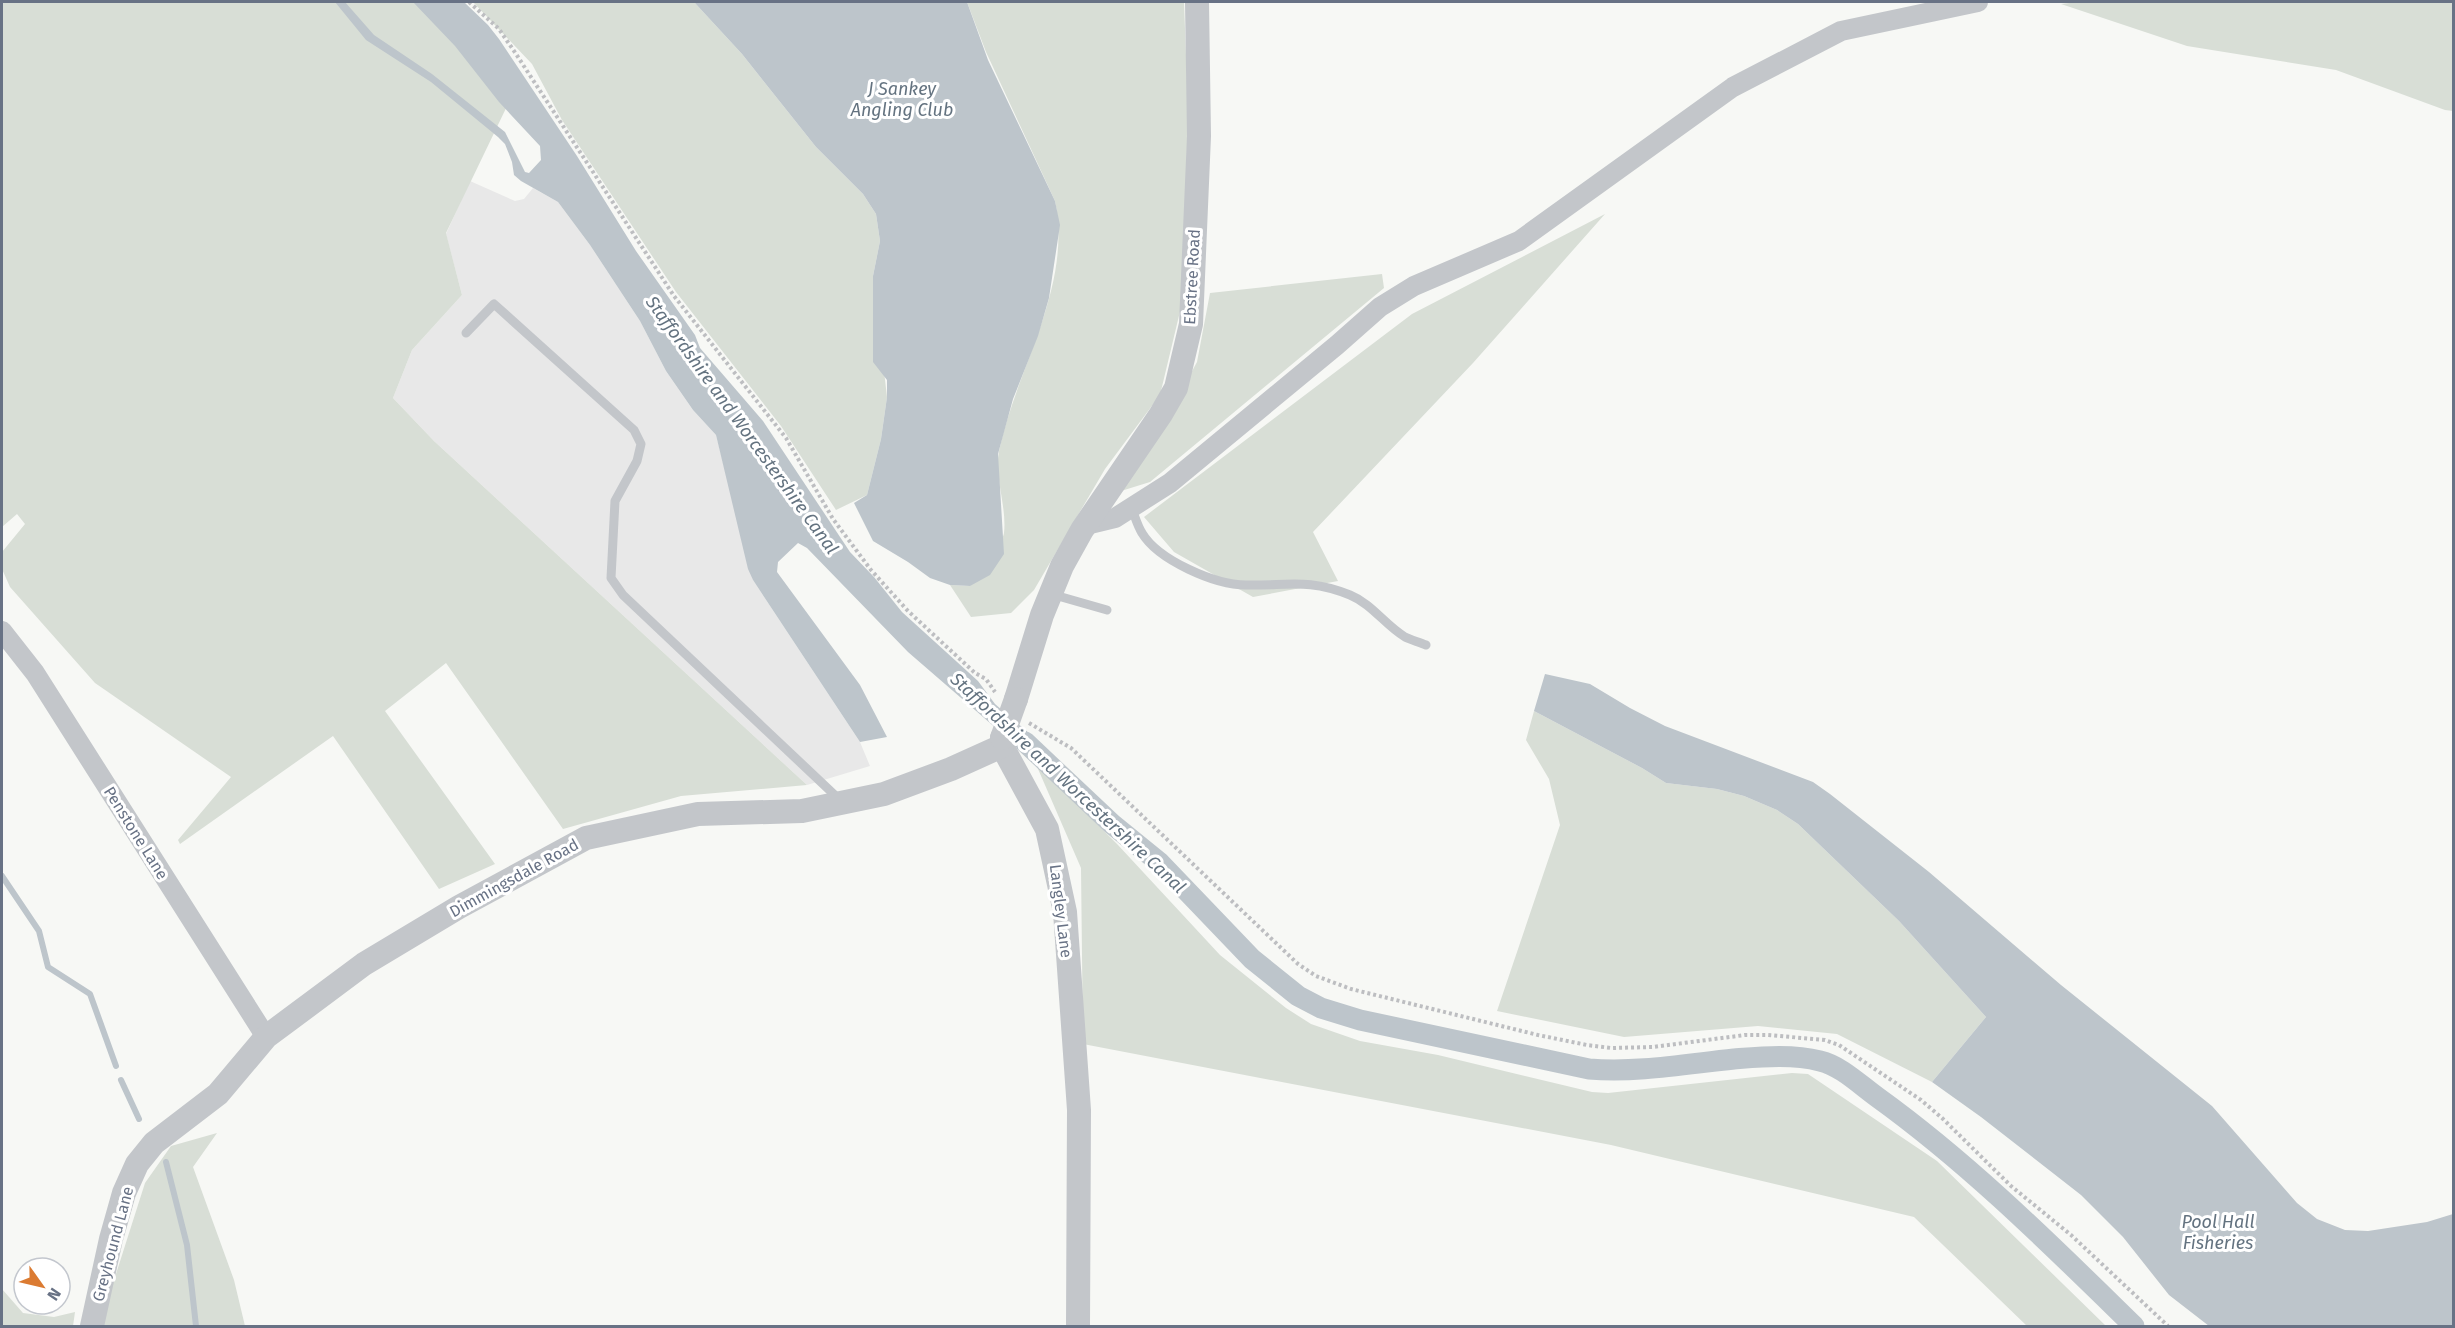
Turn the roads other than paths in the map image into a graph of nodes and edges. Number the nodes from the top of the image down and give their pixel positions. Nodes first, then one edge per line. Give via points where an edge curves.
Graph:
1 (1197, 2) edge
2 (1978, 2) edge
3 (465, 333) dead end
4 (1131, 507) junction
5 (1086, 525) junction
6 (1051, 594) junction
7 (1107, 610) dead end
8 (2, 631) edge
9 (1426, 645) dead end
10 (1002, 742) junction
11 (843, 802) junction
12 (266, 1037) junction
13 (92, 1326) edge
14 (1078, 1326) edge

1 - 5 street, Ebstree Road via 1199,136 1191,324 1176,387
2 - 4 street via 1841,31 1733,87 1520,241 1414,286 1380,307 1170,483
3 - 11 lane via 494,304 634,430 641,444 637,461 615,501 611,578 623,595
4 - 5 street via 1115,518
4 - 9 lane via 1142,534 1152,544 1208,579 1245,585 1325,586 1352,596 1406,638
5 - 6 street
6 - 7 lane
6 - 10 street, bridge
8 - 12 street, Penstone Lane via 35,673
10 - 11 street, Dimmingsdale Road via 951,769 884,794
10 - 14 street, Langley Lane via 1047,829 1065,912 1079,1110
11 - 12 street, Dimmingsdale Road via 802,811 698,814 586,838 364,964
12 - 13 street, Greyhound Lane via 218,1094 154,1143 137,1164 123,1193

